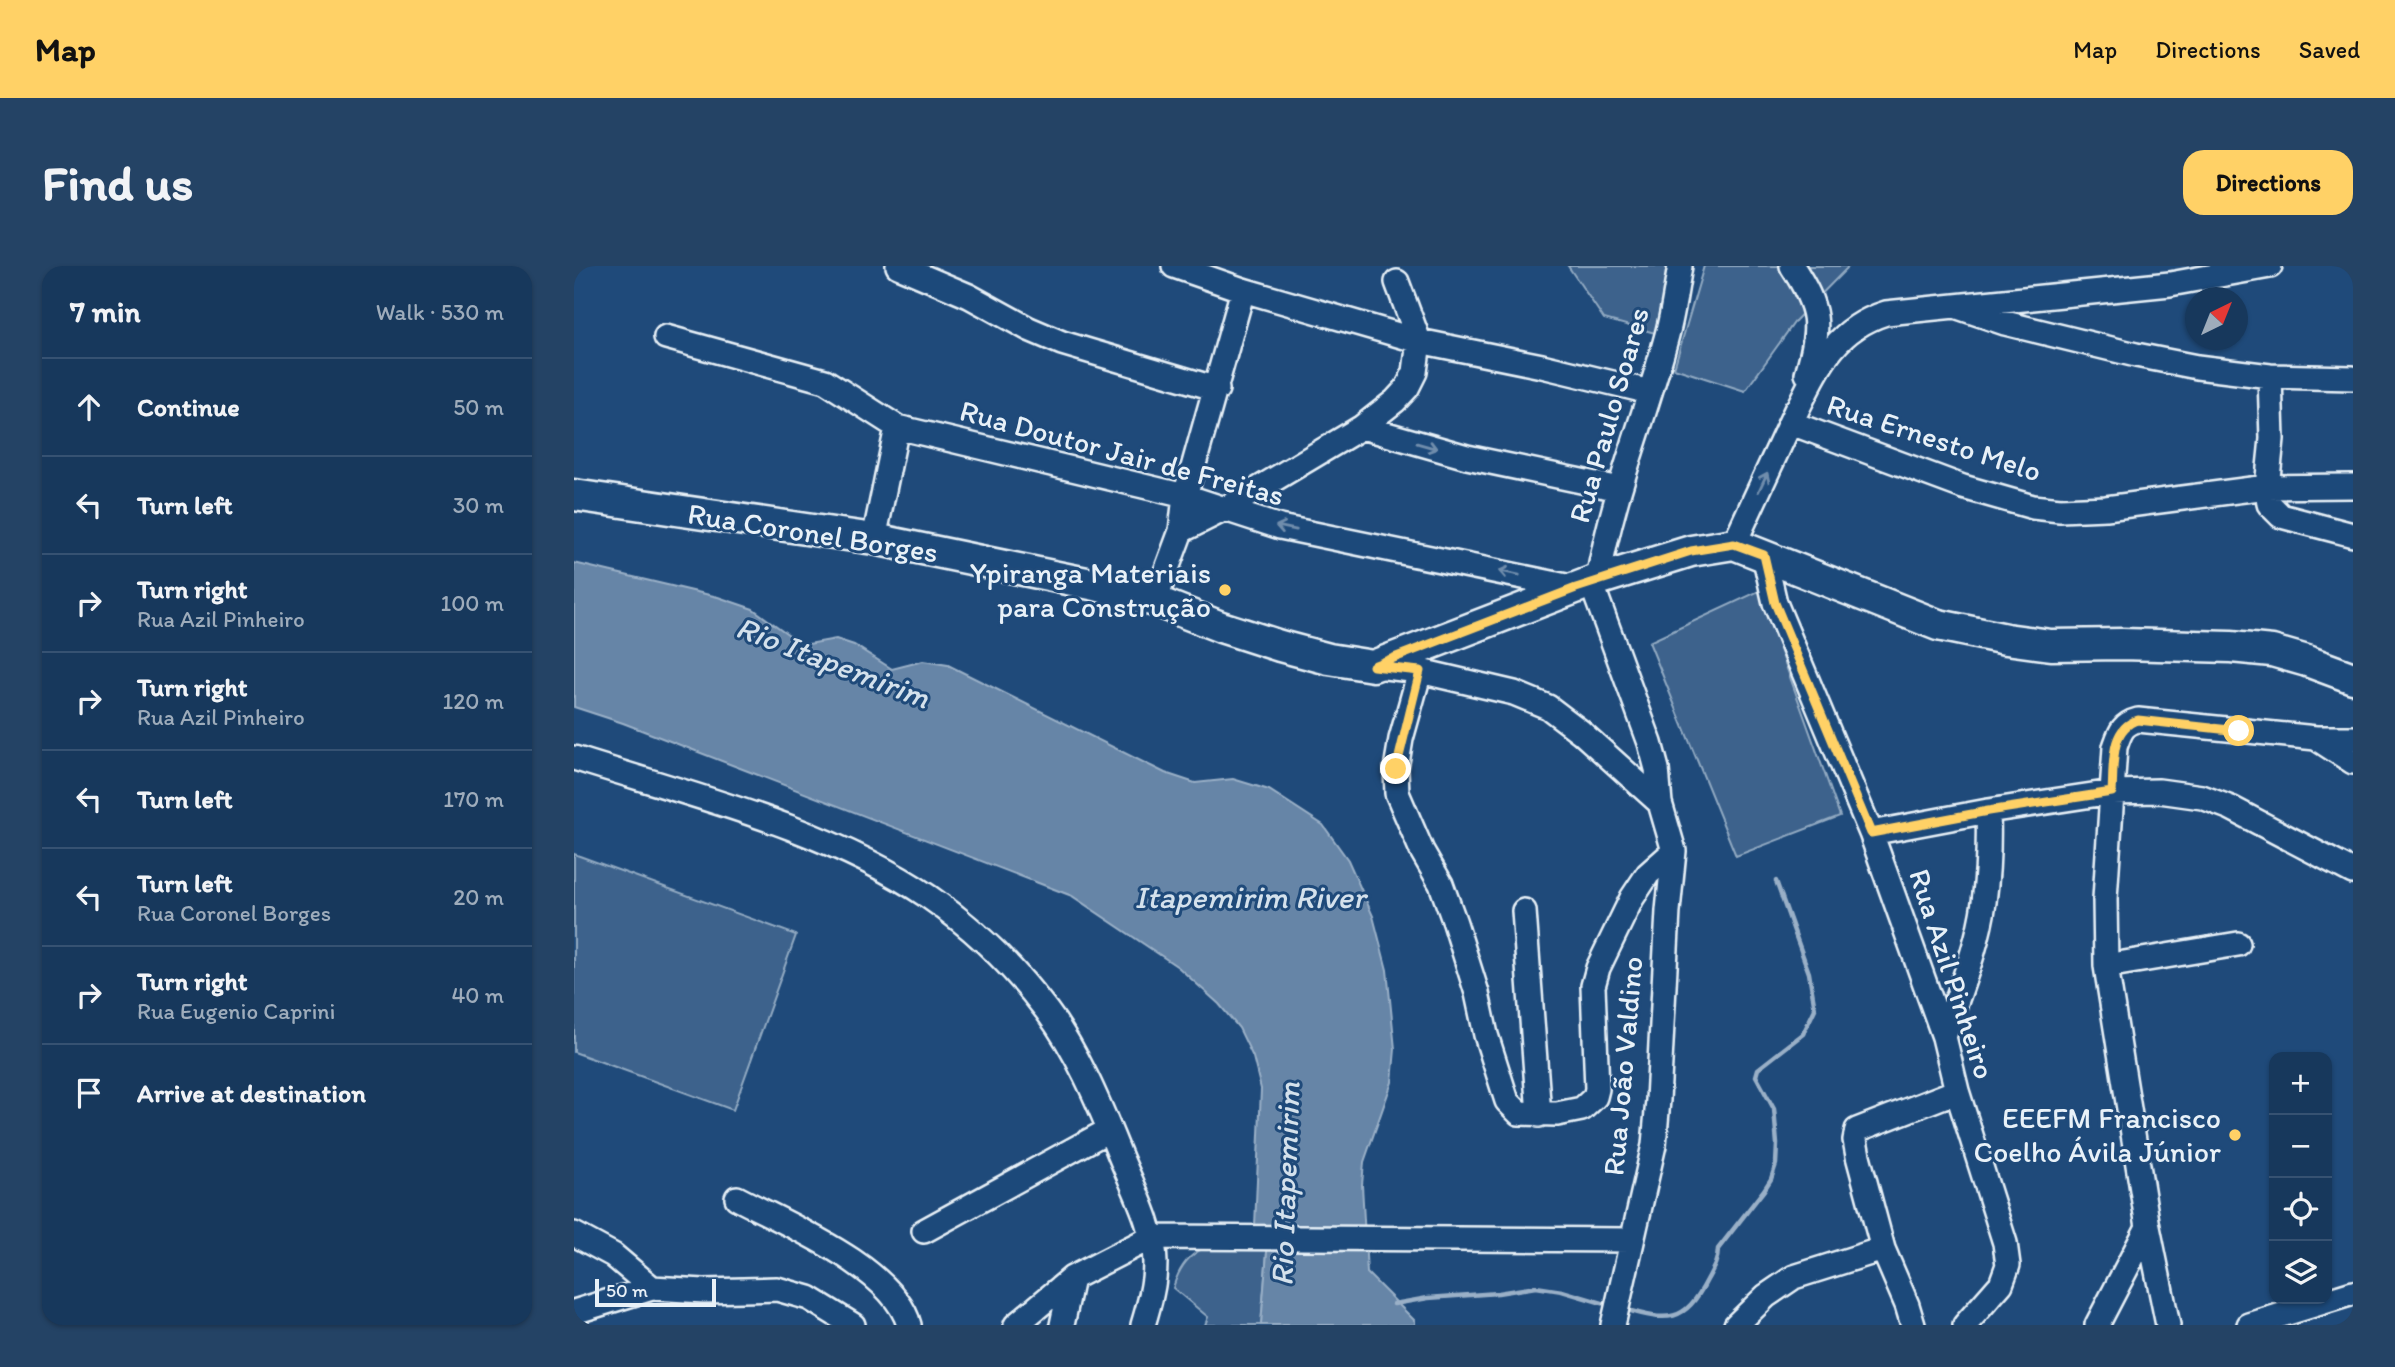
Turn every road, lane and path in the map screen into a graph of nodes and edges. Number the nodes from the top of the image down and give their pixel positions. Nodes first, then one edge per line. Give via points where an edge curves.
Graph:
1 (898, 266) edge
2 (1174, 266) edge
3 (1680, 266) edge
4 (1792, 266) edge
5 (2270, 266) edge
6 (1397, 282) dead end
7 (1243, 290) junction
8 (1950, 306) junction
9 (666, 337) dead end
10 (1419, 341) junction
11 (2270, 376) junction
12 (2353, 378) edge
13 (1217, 389) junction
14 (1650, 392) junction
15 (1794, 416) junction
16 (897, 427) junction
17 (1362, 427) junction
18 (2353, 486) edge
19 (2267, 487) junction
20 (1619, 489) junction
21 (574, 495) edge
22 (1185, 496) junction
23 (1223, 510) junction
24 (1181, 531) junction
25 (2353, 535) edge
26 (874, 539) junction
27 (1734, 544) junction
28 (1764, 555) junction
29 (1588, 584) junction
30 (1155, 601) junction
31 (1373, 666) junction
32 (1420, 671) junction
33 (2353, 678) edge
34 (2316, 738) junction
35 (2353, 738) edge
36 (574, 758) edge
37 (2353, 762) edge
38 (2112, 792) junction
39 (1660, 803) junction
40 (1988, 811) junction
41 (1871, 833) junction
42 (1674, 851) junction
43 (2353, 872) edge
44 (1524, 911) dead end
45 (2238, 944) dead end
46 (2106, 966) junction
47 (1944, 1037) junction
48 (1957, 1091) junction
49 (1539, 1115) junction
50 (1109, 1130) junction
51 (737, 1198) dead end
52 (2148, 1227) junction
53 (924, 1231) dead end
54 (574, 1234) edge
55 (1152, 1237) junction
56 (1630, 1240) junction
57 (1883, 1249) junction
58 (1072, 1278) junction
59 (652, 1288) junction
60 (2353, 1293) edge
61 (574, 1312) edge
62 (1615, 1313) edge
63 (845, 1324) edge
64 (909, 1325) edge
65 (1016, 1325) edge
66 (1062, 1325) edge
67 (1143, 1325) edge
68 (1736, 1325) edge
69 (1913, 1325) edge
70 (1965, 1325) edge
71 (2096, 1325) edge
72 (2168, 1325) edge
73 (2249, 1325) edge

1 - 13 street via 1062,343
2 - 7 street
3 - 14 street, Rua Paulo Soares via 1667,336
4 - 15 street via 1810,293 1816,329
5 - 8 street via 2170,285
6 - 10 street
7 - 10 street
7 - 13 street
8 - 11 street via 2136,355
8 - 15 street via 1886,313 1849,331 1829,351
9 - 16 street, Rua Doutor Jair de Freitas via 825,381
10 - 14 street
10 - 17 street via 1415,372 1407,388
11 - 12 street
11 - 19 street via 2272,439
13 - 22 street
14 - 20 street, Rua Paulo Soares
15 - 19 street, Rua Ernesto Melo via 1963,487 2033,507 2106,508
27 -> 15 street
16 - 22 street, Rua Doutor Jair de Freitas
16 - 26 street
17 -> 20 street via 1467,457
17 - 23 street
18 - 19 street, Rua Ernesto Melo
19 - 25 street via 2269,504 2281,516
20 - 29 street, Rua Paulo Soares
21 - 26 main road, Rua Coronel Borges
22 - 23 street, Rua Doutor Jair de Freitas
22 - 24 street
23 - 24 street
29 -> 23 street, Rua Doutor Jair de Freitas via 1280,527
24 - 30 street
26 - 30 main road, Rua Coronel Borges
27 - 28 main road
27 - 29 main road via 1691,551
28 - 33 main road via 1938,625 2051,645 2272,651
28 - 41 street, Rua Azil Pinheiro via 1775,603
29 - 31 main road
29 - 39 street via 1650,743
30 - 31 main road, Rua Coronel Borges via 1280,646
31 - 32 street, Rua Coronel Borges
32 - 39 street, Rua Coronel Borges via 1514,693 1548,707
32 - 49 street via 1397,759 1397,793 1455,923 1507,1101 1519,1112
34 - 35 street
34 - 37 street
34 - 38 street via 2138,720 2120,732
36 - 50 street via 843,850 928,897 974,932 1048,1013
38 - 40 street, Rua Azil Pinheiro
38 - 43 street, Rua Azil Pinheiro via 2159,791 2202,797
38 - 46 street
39 - 42 street
40 - 41 street, Rua Azil Pinheiro
40 - 47 street via 1984,905
41 - 47 street, Rua Azil Pinheiro
42 - 49 street via 1648,874 1598,968 1593,986 1595,1097 1583,1109
42 - 56 street, Rua João Valdino via 1654,1145
44 - 49 street
45 - 46 street
46 - 52 street
47 - 48 street, Rua Azil Pinheiro
48 - 57 street via 1857,1130 1858,1156
48 - 70 street, Rua Azil Pinheiro via 2008,1265 2001,1284
50 - 53 street
50 - 55 street
51 - 64 street via 848,1257 897,1301
52 - 71 street
52 - 72 street
54 - 59 street via 613,1255
55 - 56 street
55 - 58 street
55 - 67 street via 1152,1295
56 - 62 street, Rua João Valdino
57 - 68 street via 1794,1277
57 - 69 street
58 - 65 street
58 - 66 street
59 - 61 street
59 - 63 street via 777,1289 809,1298
60 - 73 street

